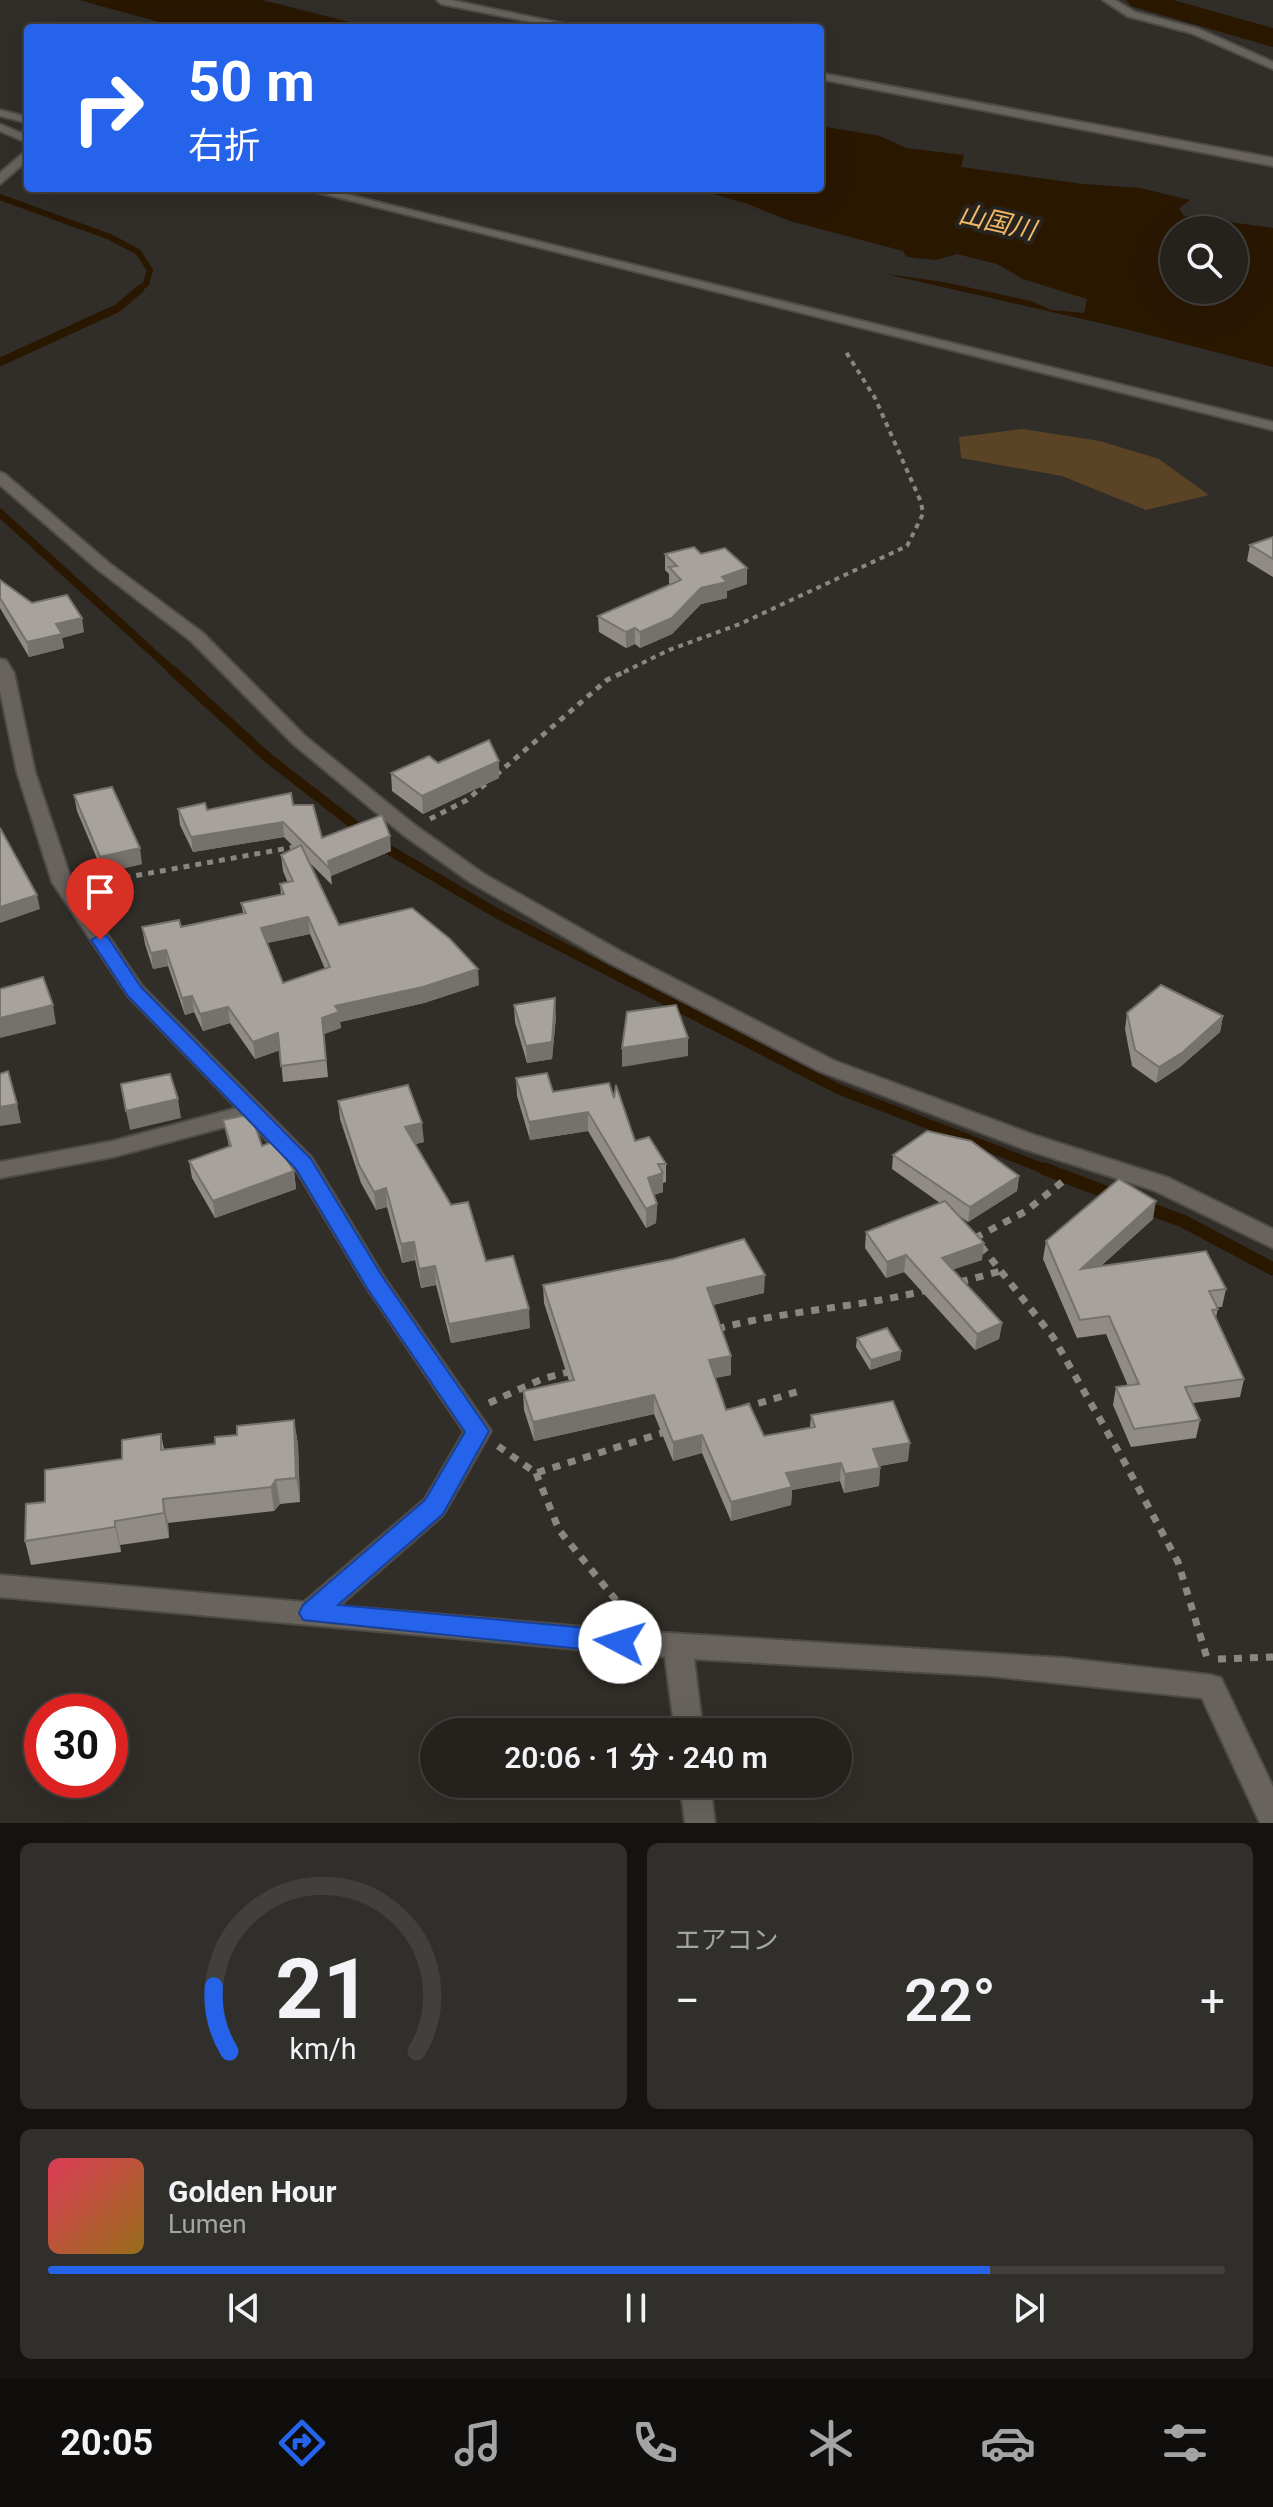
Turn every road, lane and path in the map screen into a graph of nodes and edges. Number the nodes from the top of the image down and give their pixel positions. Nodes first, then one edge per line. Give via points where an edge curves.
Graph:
1 (439, 0) edge
2 (1108, 0) edge
3 (506, 24) edge
4 (558, 24) edge
5 (1273, 66) edge
6 (824, 77) edge
7 (824, 87) edge
8 (0, 113) edge
9 (24, 119) edge
10 (0, 127) edge
11 (24, 138) edge
12 (24, 157) edge
13 (1273, 162) edge
14 (1273, 171) edge
15 (0, 180) edge
16 (322, 192) edge
17 (846, 352) dead end
18 (1273, 426) edge
19 (0, 477) edge
20 (0, 664) edge
21 (409, 830) junction
22 (308, 845) edge
23 (62, 882) junction
24 (252, 1112) junction
25 (1089, 1161) junction
26 (0, 1170) edge
27 (1273, 1239) edge
28 (1001, 1271) junction
29 (955, 1283) edge
30 (939, 1287) edge
31 (706, 1333) edge
32 (587, 1366) edge
33 (803, 1390) dead end
34 (735, 1410) edge
35 (472, 1422) junction
36 (674, 1430) edge
37 (536, 1473) junction
38 (0, 1586) edge
39 (311, 1613) junction
40 (665, 1645) junction
41 (1273, 1657) edge
42 (1209, 1673) junction
43 (685, 1718) edge
44 (697, 1798) edge
45 (1273, 1819) edge
46 (700, 1823) edge

1 - 3 street
1 - 4 street
2 - 5 street via 1131,14 1195,31
6 - 13 street
7 - 14 street
8 - 9 street
10 - 11 street
12 - 15 street
16 - 18 street
17 - 21 path via 875,398 921,502 923,514 907,546 607,680 467,800
19 - 21 street via 103,566 197,637 299,740
20 - 23 street via 26,772
21 - 25 street via 477,878 615,957 827,1066
22 - 23 path via 76,886
23 - 24 street via 135,991
24 - 26 street via 113,1149
24 - 35 street via 304,1164 375,1282
25 - 27 street via 1161,1184
25 - 28 path via 1026,1211 974,1237
28 - 29 path
28 - 42 path via 1053,1337 1178,1562
30 - 31 path via 893,1299 765,1316
32 - 35 path via 542,1379
33 - 34 path
35 - 37 path
35 - 39 street via 434,1507
36 - 37 path
37 - 40 path via 559,1530
38 - 39 street
39 - 40 street
40 - 42 street via 1142,1676
40 - 43 street
41 - 42 path
42 - 45 street
44 - 46 street

